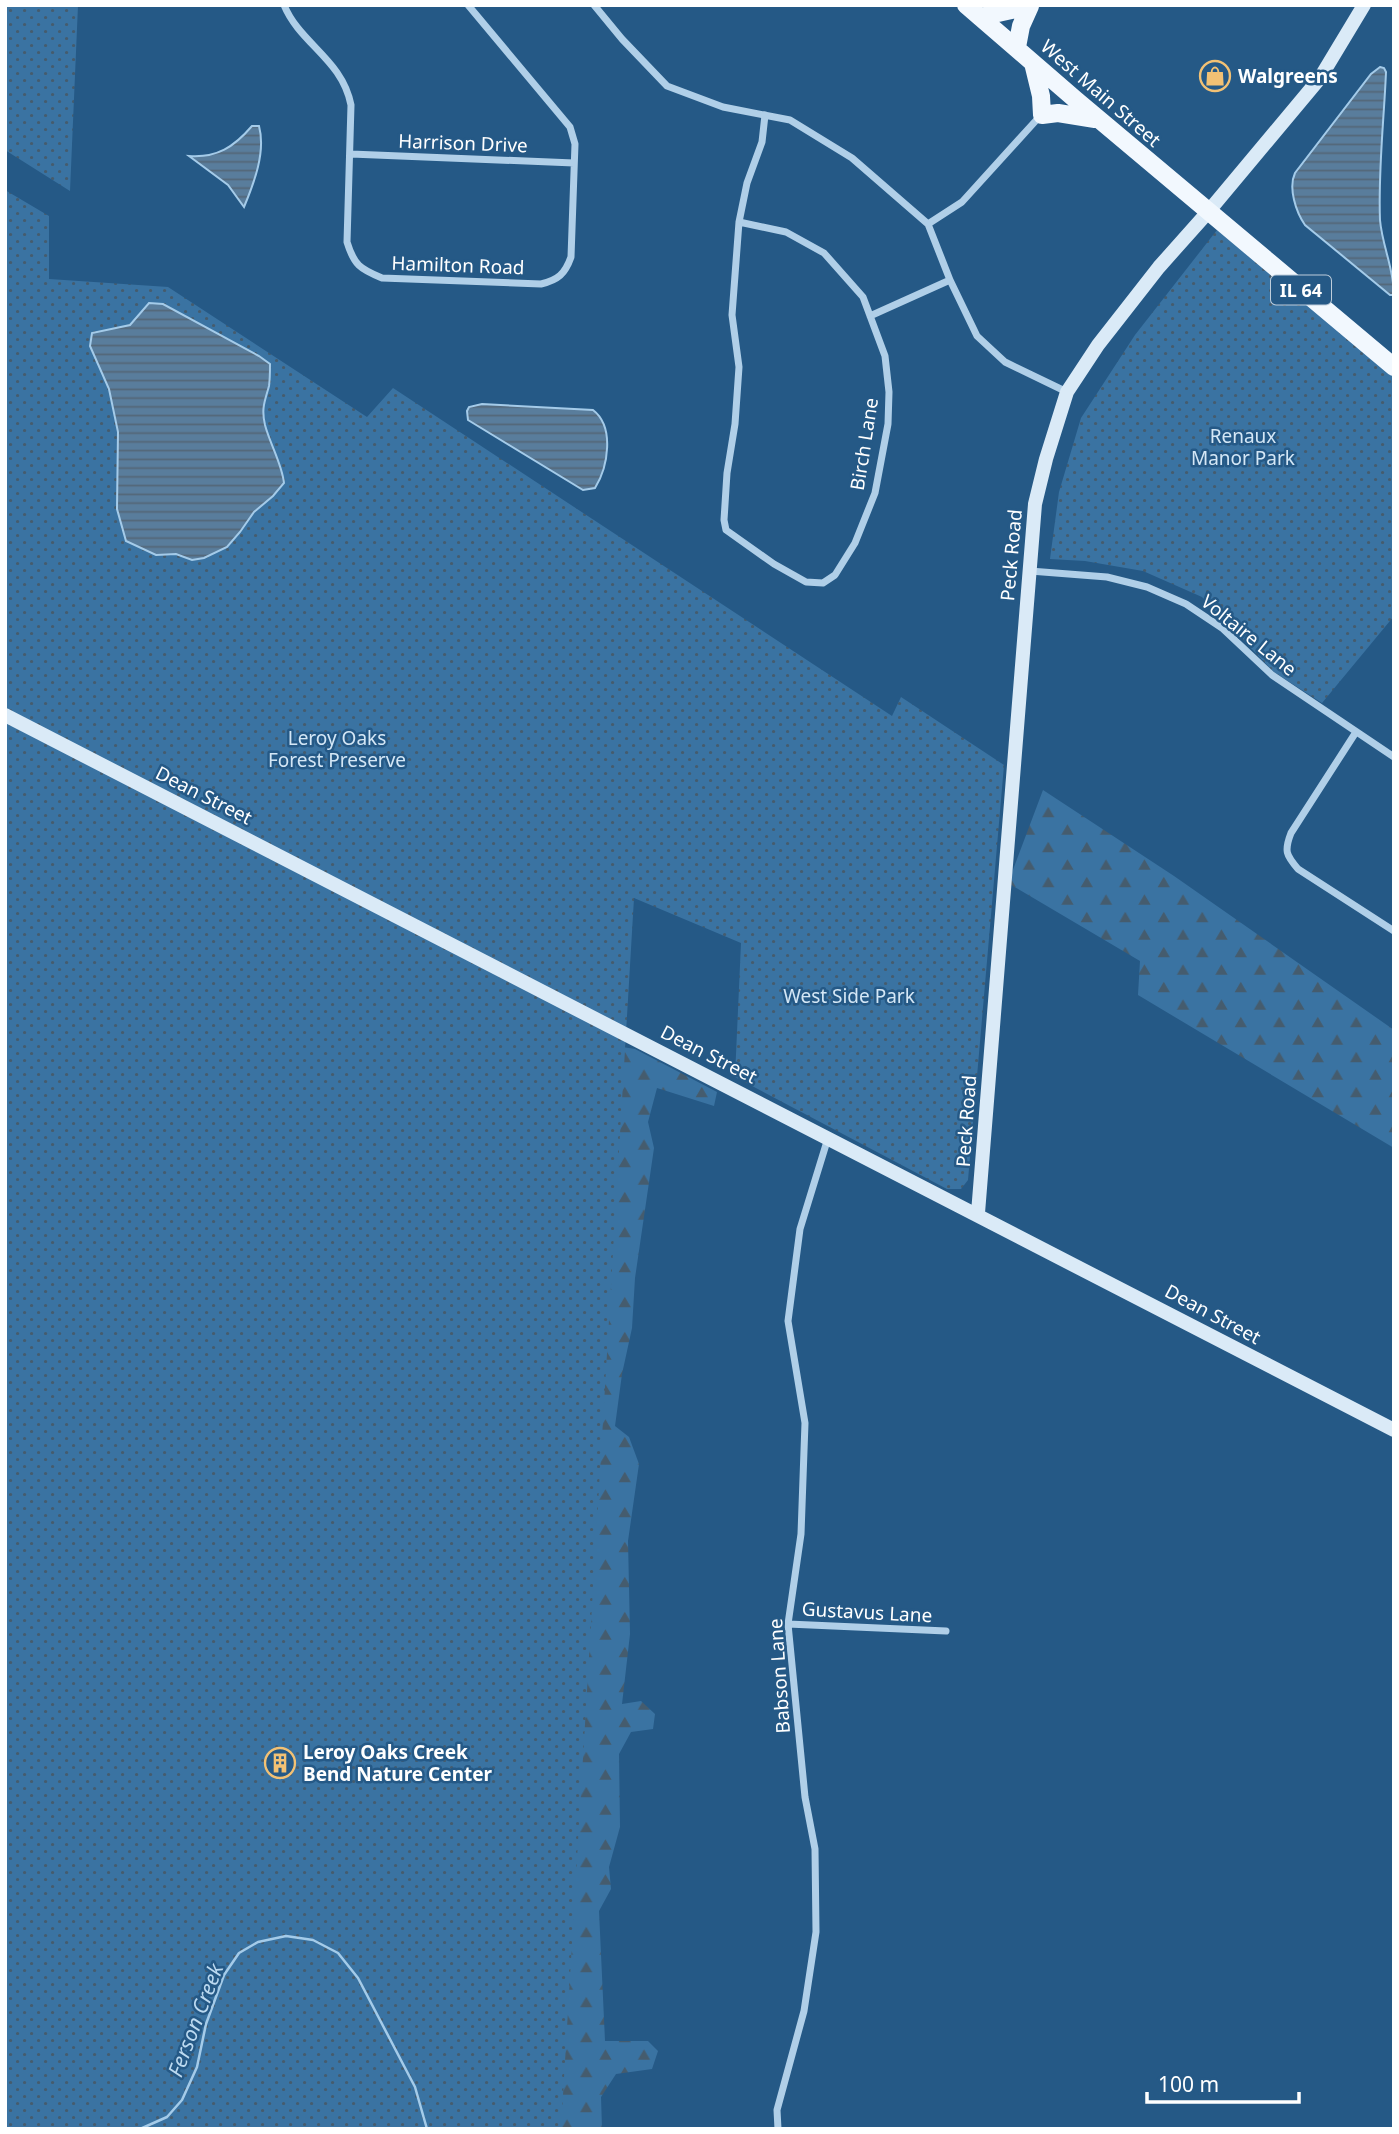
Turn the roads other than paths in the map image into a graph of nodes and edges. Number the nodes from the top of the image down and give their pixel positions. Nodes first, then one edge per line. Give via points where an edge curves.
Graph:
1 (285, 5) edge
2 (468, 5) edge
3 (594, 5) edge
4 (1364, 5) edge
5 (973, 11) edge
6 (1017, 47) junction
7 (1033, 63) junction
8 (1042, 114) junction
9 (765, 115) junction
10 (1098, 119) junction
11 (351, 154) junction
12 (574, 163) junction
13 (1208, 212) junction
14 (739, 222) junction
15 (928, 224) junction
16 (950, 280) junction
17 (870, 316) junction
18 (1394, 367) edge
19 (1067, 392) junction
20 (1028, 571) junction
21 (5, 715) edge
22 (1356, 732) junction
23 (1394, 757) edge
24 (1394, 931) edge
25 (828, 1138) junction
26 (978, 1213) junction
27 (1394, 1430) edge
28 (788, 1624) junction
29 (946, 1632) dead end
30 (778, 2129) edge

1 - 11 street, Hamilton Road via 348,90
2 - 12 street via 570,127
3 - 9 street via 667,86 723,107
4 - 13 street, Peck Road via 1320,78
5 - 6 main road, West Main Street / IL 64
5 - 6 main road via 1030,6
6 - 7 main road, West Main Street / IL 64
7 - 8 main road
7 - 10 main road, West Main Street / IL 64
8 - 10 main road
8 - 15 street via 962,202
9 - 14 street
9 - 15 street via 790,120 852,158
10 - 13 main road, West Main Street / IL 64
11 - 12 street, Harrison Drive
11 - 12 street, Hamilton Road via 347,242 362,270 382,278 553,281 562,275 571,257
13 - 18 main road, IL 64
13 - 19 street, Peck Road via 1114,324
14 - 17 street, Birch Lane via 786,232 824,253 863,296
14 - 17 street, Birch Lane via 732,315 739,367 723,520 726,530 806,583 823,583 835,575 855,543 875,493 889,393 885,356
15 - 16 street
16 - 17 street
16 - 19 street via 977,336 1005,362
19 - 20 street, Peck Road via 1035,504
20 - 22 street, Voltaire Lane via 1107,578 1147,587 1186,604 1222,628 1272,676
20 - 26 street, Peck Road
21 - 25 street, Dean Street
22 - 23 street, Voltaire Lane
22 - 24 street via 1291,833 1288,856 1298,869
25 - 26 street, Dean Street
25 - 28 street, Babson Lane via 800,1229 788,1321 805,1423 801,1534
26 - 27 street, Dean Street
28 - 29 street, Gustavus Lane
28 - 30 street, Babson Lane via 805,1797 815,1849 816,1932 804,2011 777,2110

